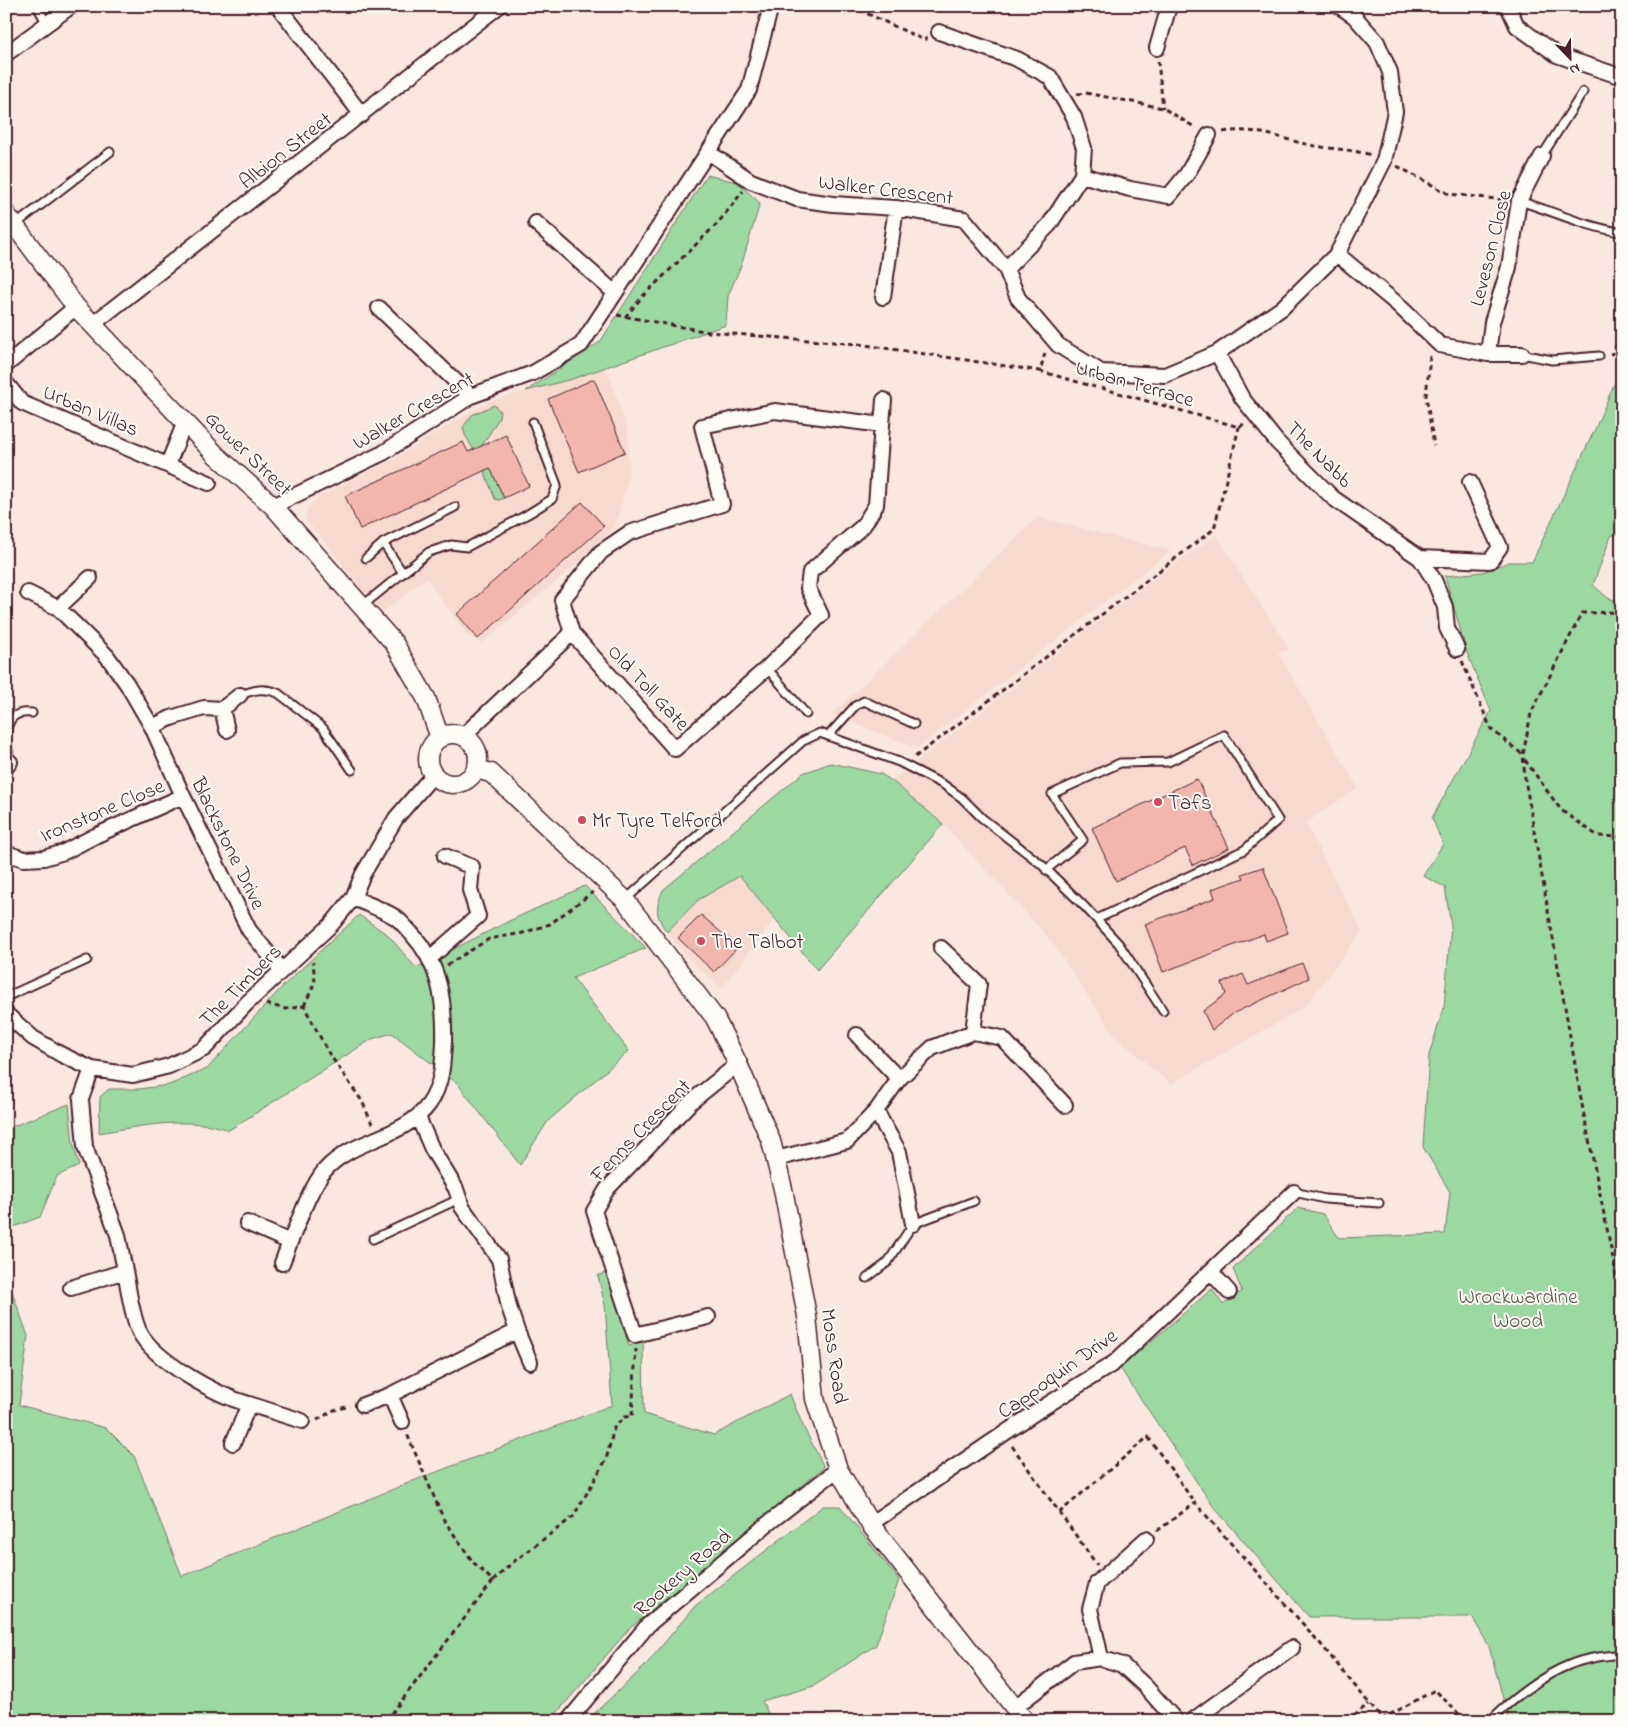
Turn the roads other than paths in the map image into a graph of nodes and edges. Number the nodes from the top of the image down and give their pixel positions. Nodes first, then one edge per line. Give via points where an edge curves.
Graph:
1 (37, 6) edge
2 (71, 6) edge
3 (278, 6) edge
4 (499, 6) edge
5 (771, 6) edge
6 (1169, 6) edge
7 (1339, 6) edge
8 (1508, 6) edge
9 (48, 25) junction
10 (939, 32) road end
11 (1156, 48) road end
12 (6, 54) edge
13 (1622, 77) edge
14 (1582, 92) dead end
15 (362, 115) junction
16 (1209, 135) road end
17 (110, 152) dead end
18 (708, 152) junction
19 (1542, 156) joint
20 (1082, 175) junction
21 (1519, 201) junction
22 (896, 208) junction
23 (10, 220) edge
24 (536, 223) dead end
25 (1620, 232) dead end
26 (1338, 254) junction
27 (1006, 269) junction
28 (615, 293) junction
29 (883, 297) dead end
30 (76, 306) junction
31 (379, 308) dead end
32 (93, 324) junction
33 (1217, 353) junction
34 (1488, 354) junction
35 (1522, 354) joint
36 (1599, 356) road end
37 (6, 365) edge
38 (6, 383) edge
39 (471, 396) junction
40 (884, 400) dead end
41 (185, 422) junction
42 (533, 422) dead end
43 (882, 425) junction
44 (168, 464) junction
45 (1470, 482) dead end
46 (209, 483) dead end
47 (273, 506) junction
48 (455, 507) dead end
49 (383, 543) junction
50 (366, 558) dead end
51 (1420, 558) junction
52 (403, 573) junction
53 (90, 578) dead end
54 (28, 593) dead end
55 (362, 606) junction
56 (58, 608) junction
57 (572, 633) junction
58 (1457, 649) road end
59 (767, 668) junction
60 (240, 695) joint
61 (222, 709) junction
62 (32, 713) dead end
63 (806, 714) dead end
64 (914, 724) dead end
65 (152, 727) junction
66 (227, 730) dead end
67 (6, 736) edge
68 (463, 736) junction
69 (828, 736) junction
70 (440, 738) junction
71 (8, 765) edge
72 (476, 769) junction
73 (352, 770) dead end
74 (434, 774) junction
75 (184, 796) junction
76 (6, 853) edge
77 (445, 856) dead end
78 (1046, 870) junction
79 (353, 898) junction
80 (625, 900) junction
81 (1096, 919) junction
82 (941, 948) dead end
83 (87, 960) dead end
84 (433, 964) junction
85 (282, 970) junction
86 (6, 997) edge
87 (1163, 1011) dead end
88 (6, 1014) edge
89 (973, 1032) junction
90 (856, 1036) dead end
91 (738, 1064) junction
92 (92, 1069) junction
93 (899, 1079) junction
94 (1064, 1105) dead end
95 (876, 1112) junction
96 (418, 1117) junction
97 (776, 1159) junction
98 (1294, 1192) joint
99 (459, 1199) junction
100 (974, 1201) dead end
101 (1379, 1203) dead end
102 (247, 1224) dead end
103 (913, 1224) junction
104 (373, 1239) dead end
105 (290, 1242) junction
106 (282, 1263) dead end
107 (125, 1271) junction
108 (1211, 1272) junction
109 (867, 1278) dead end
110 (71, 1288) dead end
111 (1228, 1292) dead end
112 (708, 1317) dead end
113 (517, 1331) junction
114 (530, 1362) dead end
115 (390, 1395) junction
116 (249, 1404) junction
117 (363, 1405) road end
118 (302, 1421) road end
119 (402, 1422) road end
120 (233, 1443) dead end
121 (838, 1469) junction
122 (870, 1524) junction
123 (1146, 1539) road end
124 (1292, 1648) dead end
125 (1622, 1654) edge
126 (1101, 1658) junction
127 (1020, 1714) edge
128 (568, 1721) edge
129 (1176, 1721) edge
130 (1192, 1721) edge
131 (1490, 1721) edge

1 - 9 lane
2 - 9 street
3 - 15 street
4 - 15 street, Albion Street
5 - 18 street, Walker Crescent via 749,90
6 - 11 street
7 - 26 street, Walker Crescent via 1354,16 1377,42 1390,72 1395,112 1384,160
8 - 13 street via 1517,26 1557,55
9 - 12 street
10 - 20 street via 1016,59 1050,77 1074,116 1084,148
14 - 19 lane
15 - 32 street, Albion Street
16 - 20 street via 1187,174 1169,196
17 - 23 lane
18 - 22 street, Walker Crescent via 751,181 797,199
18 - 28 street, Walker Crescent
19 - 21 street, Leveson Close
20 - 27 street via 1049,225
21 - 25 lane via 1558,212 1598,229
21 - 34 street, Leveson Close via 1509,267 1492,322
22 - 27 street, Walker Crescent via 964,219
22 - 29 street
23 - 30 street, Gower Street
24 - 28 street
26 - 33 street, Walker Crescent via 1282,308
26 - 34 street via 1440,345
27 - 33 street, Walker Crescent via 1018,298 1058,345 1101,372 1165,376
28 - 39 street, Walker Crescent via 581,345 533,373
30 - 32 street, Gower Street
30 - 37 street
31 - 39 street
32 - 41 street, Gower Street
33 - 51 street, The Nabb via 1242,398 1277,442 1333,498
34 - 35 street
35 - 36 lane via 1552,360
38 - 44 street, Urban Villas via 22,403
39 - 47 street, Walker Crescent via 383,453
40 - 43 street, Old Toll Gate
41 - 44 street
41 - 47 street, Gower Street
42 - 52 lane via 557,485 552,499 467,546 452,545 429,552
43 - 57 street, Old Toll Gate via 775,411 702,426 722,504 629,533 601,552 562,600
43 - 59 street, Old Toll Gate via 876,505 863,526 810,572 808,588 821,615
44 - 46 street, Urban Villas
45 - 51 street via 1500,547 1490,561
47 - 55 street, Gower Street
48 - 49 lane
49 - 50 lane
49 - 52 lane
51 - 58 street via 1445,607 1447,628
52 - 55 lane
53 - 56 street
54 - 56 street, Blackstone Drive
55 - 70 street, Gower Street via 394,643 426,698
56 - 65 street, Blackstone Drive via 107,656
57 - 59 street, Old Toll Gate via 674,749
57 - 68 street
59 - 63 lane
60 - 61 street
60 - 73 lane via 257,689 278,693 324,728
61 - 65 street via 204,708
61 - 66 street
62 - 67 lane via 21,712 11,717
64 - 69 lane via 864,701 854,706
65 - 75 street, Blackstone Drive
67 - 71 lane
68 - 70 street via 453,734
68 - 72 street via 478,752
69 - 78 lane via 944,785
69 - 80 lane via 820,733 803,740
70 - 74 street via 429,752
72 - 74 street via 461,782 442,781
72 - 80 street via 491,773
74 - 79 street, The Timbers via 396,818 363,874
75 - 76 street, Ironstone Close via 64,852 24,859
75 - 85 street, Blackstone Drive via 249,930
77 - 84 street via 472,866 470,890 478,916
78 - 81 lane
78 - 81 lane via 1083,840 1052,794 1120,763 1168,762 1224,735 1278,820 1244,850
79 - 84 street via 396,917 419,942
79 - 85 street, The Timbers via 331,925
80 - 91 street via 715,1018
81 - 87 lane via 1119,944
82 - 89 street via 978,984
83 - 86 lane
84 - 96 street via 444,1014 442,1068 438,1088
85 - 92 street, The Timbers via 204,1049 169,1066 133,1075
88 - 92 street, The Timbers via 33,1038
89 - 93 street via 932,1048
89 - 94 street via 1002,1038
90 - 93 street
91 - 97 street, Moss Road
91 - 112 street, Fenns Crescent via 692,1101 607,1189 594,1211 634,1335
92 - 107 street via 81,1099 85,1147 118,1235
93 - 95 street
95 - 97 street via 847,1141
95 - 103 street via 899,1152
96 - 99 street
96 - 105 street via 353,1149 324,1171
97 - 121 street, Moss Road via 806,1316 815,1399
98 - 101 lane via 1338,1201
98 - 108 street, Cappoquin Drive
99 - 104 lane
99 - 113 street via 499,1259
100 - 103 lane
102 - 105 street
103 - 109 lane via 888,1262
105 - 106 street
107 - 110 street
107 - 116 street via 140,1332 169,1365 230,1399
108 - 111 street
108 - 122 street, Cappoquin Drive via 1114,1363
113 - 114 street
113 - 115 street
115 - 117 street
115 - 119 street
116 - 118 street
116 - 120 street
121 - 122 street, Moss Road
121 - 128 street, Rookery Road via 648,1625
122 - 127 street, Moss Road
123 - 126 street via 1097,1583 1090,1609
124 - 130 street
125 - 131 lane via 1569,1665 1500,1710
126 - 127 street via 1074,1662
126 - 129 street via 1122,1666

